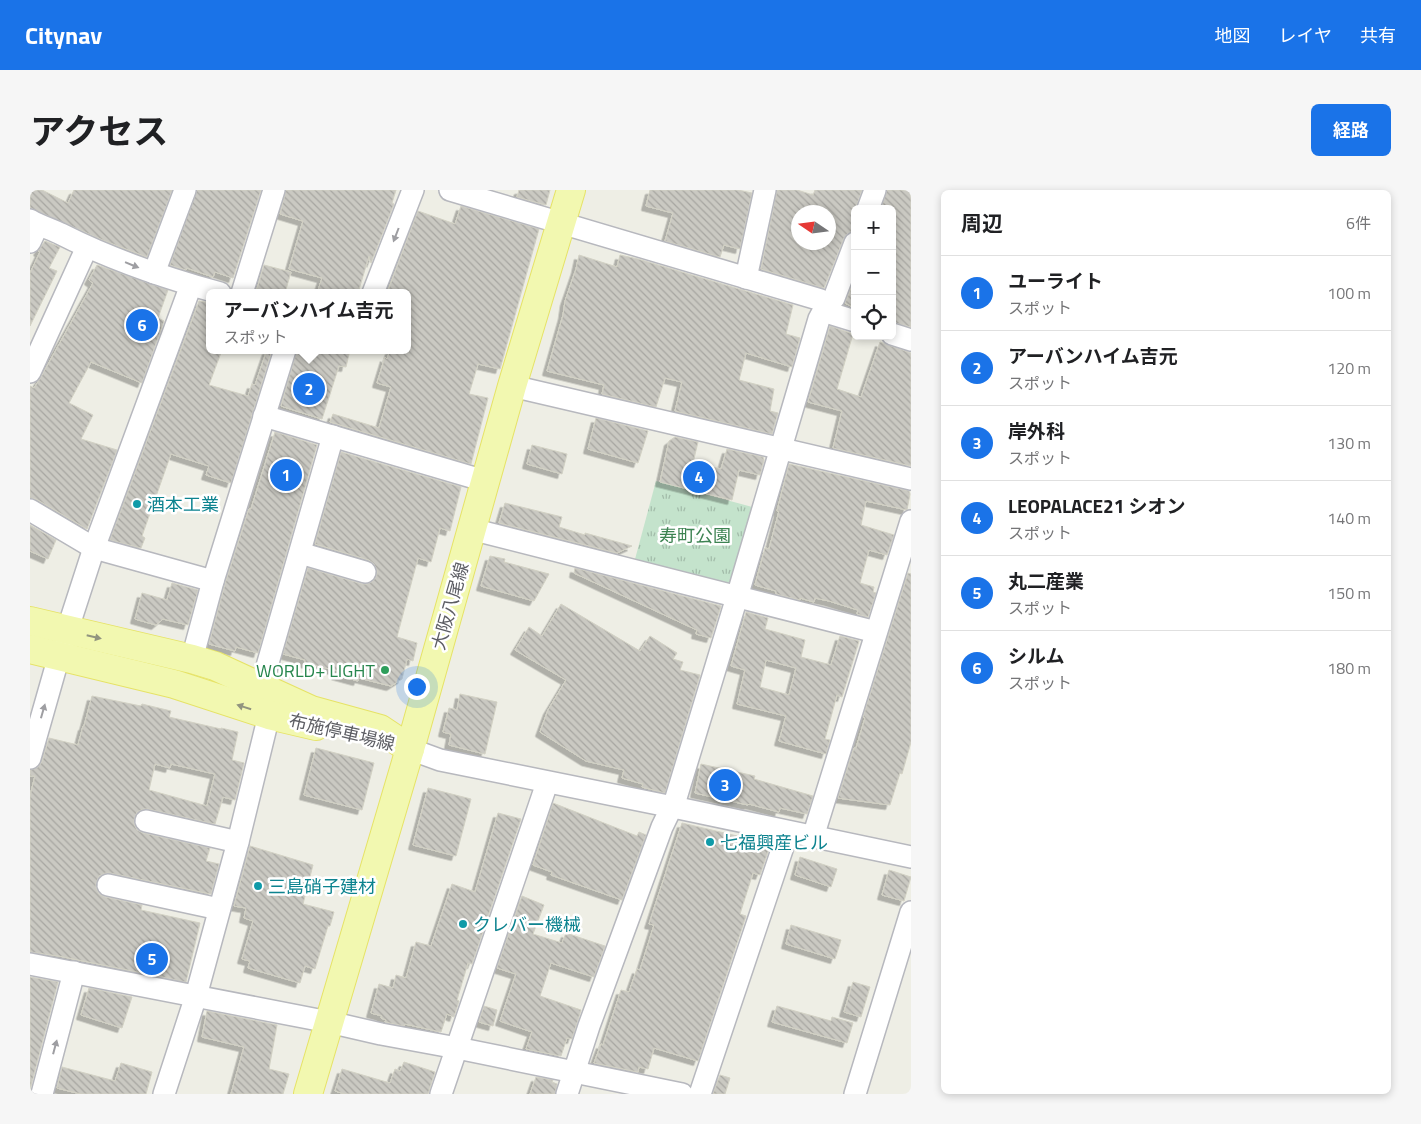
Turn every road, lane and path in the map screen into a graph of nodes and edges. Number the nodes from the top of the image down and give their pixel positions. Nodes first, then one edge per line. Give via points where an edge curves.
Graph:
1 (185, 190) edge
2 (274, 190) edge
3 (414, 190) edge
4 (450, 190) edge
5 (571, 190) edge
6 (765, 190) edge
7 (875, 190) edge
8 (869, 205) edge
9 (560, 223) junction
10 (33, 229) edge
11 (87, 247) junction
12 (852, 250) edge
13 (154, 273) junction
14 (746, 278) junction
15 (191, 285) junction
16 (206, 289) edge
17 (243, 289) edge
18 (375, 289) edge
19 (826, 306) junction
20 (851, 320) edge
21 (896, 335) edge
22 (911, 340) edge
23 (283, 354) edge
24 (30, 372) edge
25 (512, 386) junction
26 (264, 416) junction
27 (333, 436) junction
28 (781, 450) junction
29 (911, 479) edge
30 (485, 481) junction
31 (30, 510) edge
32 (911, 522) edge
33 (471, 529) junction
34 (94, 548) junction
35 (300, 554) junction
36 (366, 572) dead end
37 (213, 581) junction
38 (738, 597) junction
39 (30, 621) edge
40 (876, 632) junction
41 (64, 643) junction
42 (30, 649) edge
43 (192, 659) junction
44 (261, 688) junction
45 (269, 715) junction
46 (410, 749) junction
47 (30, 758) edge
48 (547, 783) junction
49 (673, 807) junction
50 (146, 821) dead end
51 (788, 832) junction
52 (813, 837) junction
53 (238, 842) junction
54 (911, 858) edge
55 (108, 884) dead end
56 (219, 909) junction
57 (911, 912) edge
58 (30, 964) edge
59 (74, 972) junction
60 (196, 996) junction
61 (329, 1022) junction
62 (457, 1048) junction
63 (575, 1072) junction
64 (42, 1094) edge
65 (164, 1094) edge
66 (308, 1094) edge
67 (441, 1094) edge
68 (567, 1094) edge
69 (682, 1094) edge
70 (700, 1094) edge
71 (855, 1094) edge

1 - 13 street
2 - 17 street
3 -> 18 street
4 - 9 street
5 - 9 main road, 大阪八尾線
6 - 14 street
7 - 8 street
9 - 14 street
9 - 25 main road, 大阪八尾線
10 - 11 street via 48,228
11 -> 13 street
11 - 24 street
12 - 19 street via 834,298
13 - 15 street
14 - 19 street via 821,300
15 - 16 street
15 - 34 street
19 - 20 street via 830,313
19 - 28 street via 819,319
21 - 22 street
23 - 26 street
25 - 28 street
25 - 30 main road, 大阪八尾線
26 - 27 street
26 - 37 street
27 - 30 street
27 - 35 street
28 - 29 street
28 - 38 street
30 - 33 main road, 大阪八尾線
31 - 34 street
32 - 40 street
33 - 38 street
33 - 46 main road, 大阪八尾線
34 - 37 street
34 - 41 street
35 - 36 street
35 - 44 street
37 - 43 street
38 - 40 street
38 - 49 street
39 - 41 main road, 布施停車場線
40 - 52 street
41 - 42 main road, 布施停車場線
41 -> 43 main road, 布施停車場線
45 -> 41 main road, 布施停車場線
47 -> 41 street
43 - 44 main road, 布施停車場線
44 - 46 main road, 布施停車場線 via 322,714 380,729
45 - 46 main road, 布施停車場線
45 - 53 street
46 - 48 street via 440,760
46 - 61 main road, 大阪八尾線
48 - 49 street
48 - 62 street
49 - 51 street
49 - 63 street via 662,827
50 - 53 street
51 - 52 street
51 - 70 street
52 - 54 street
53 - 56 street
55 - 56 street
56 - 60 street
57 - 71 street
58 - 59 street
59 - 60 street
64 -> 59 street
60 - 61 street
60 - 65 street
61 - 62 street
61 - 66 main road, 大阪八尾線
62 - 63 street
62 - 67 street
63 - 68 street
63 - 69 street

